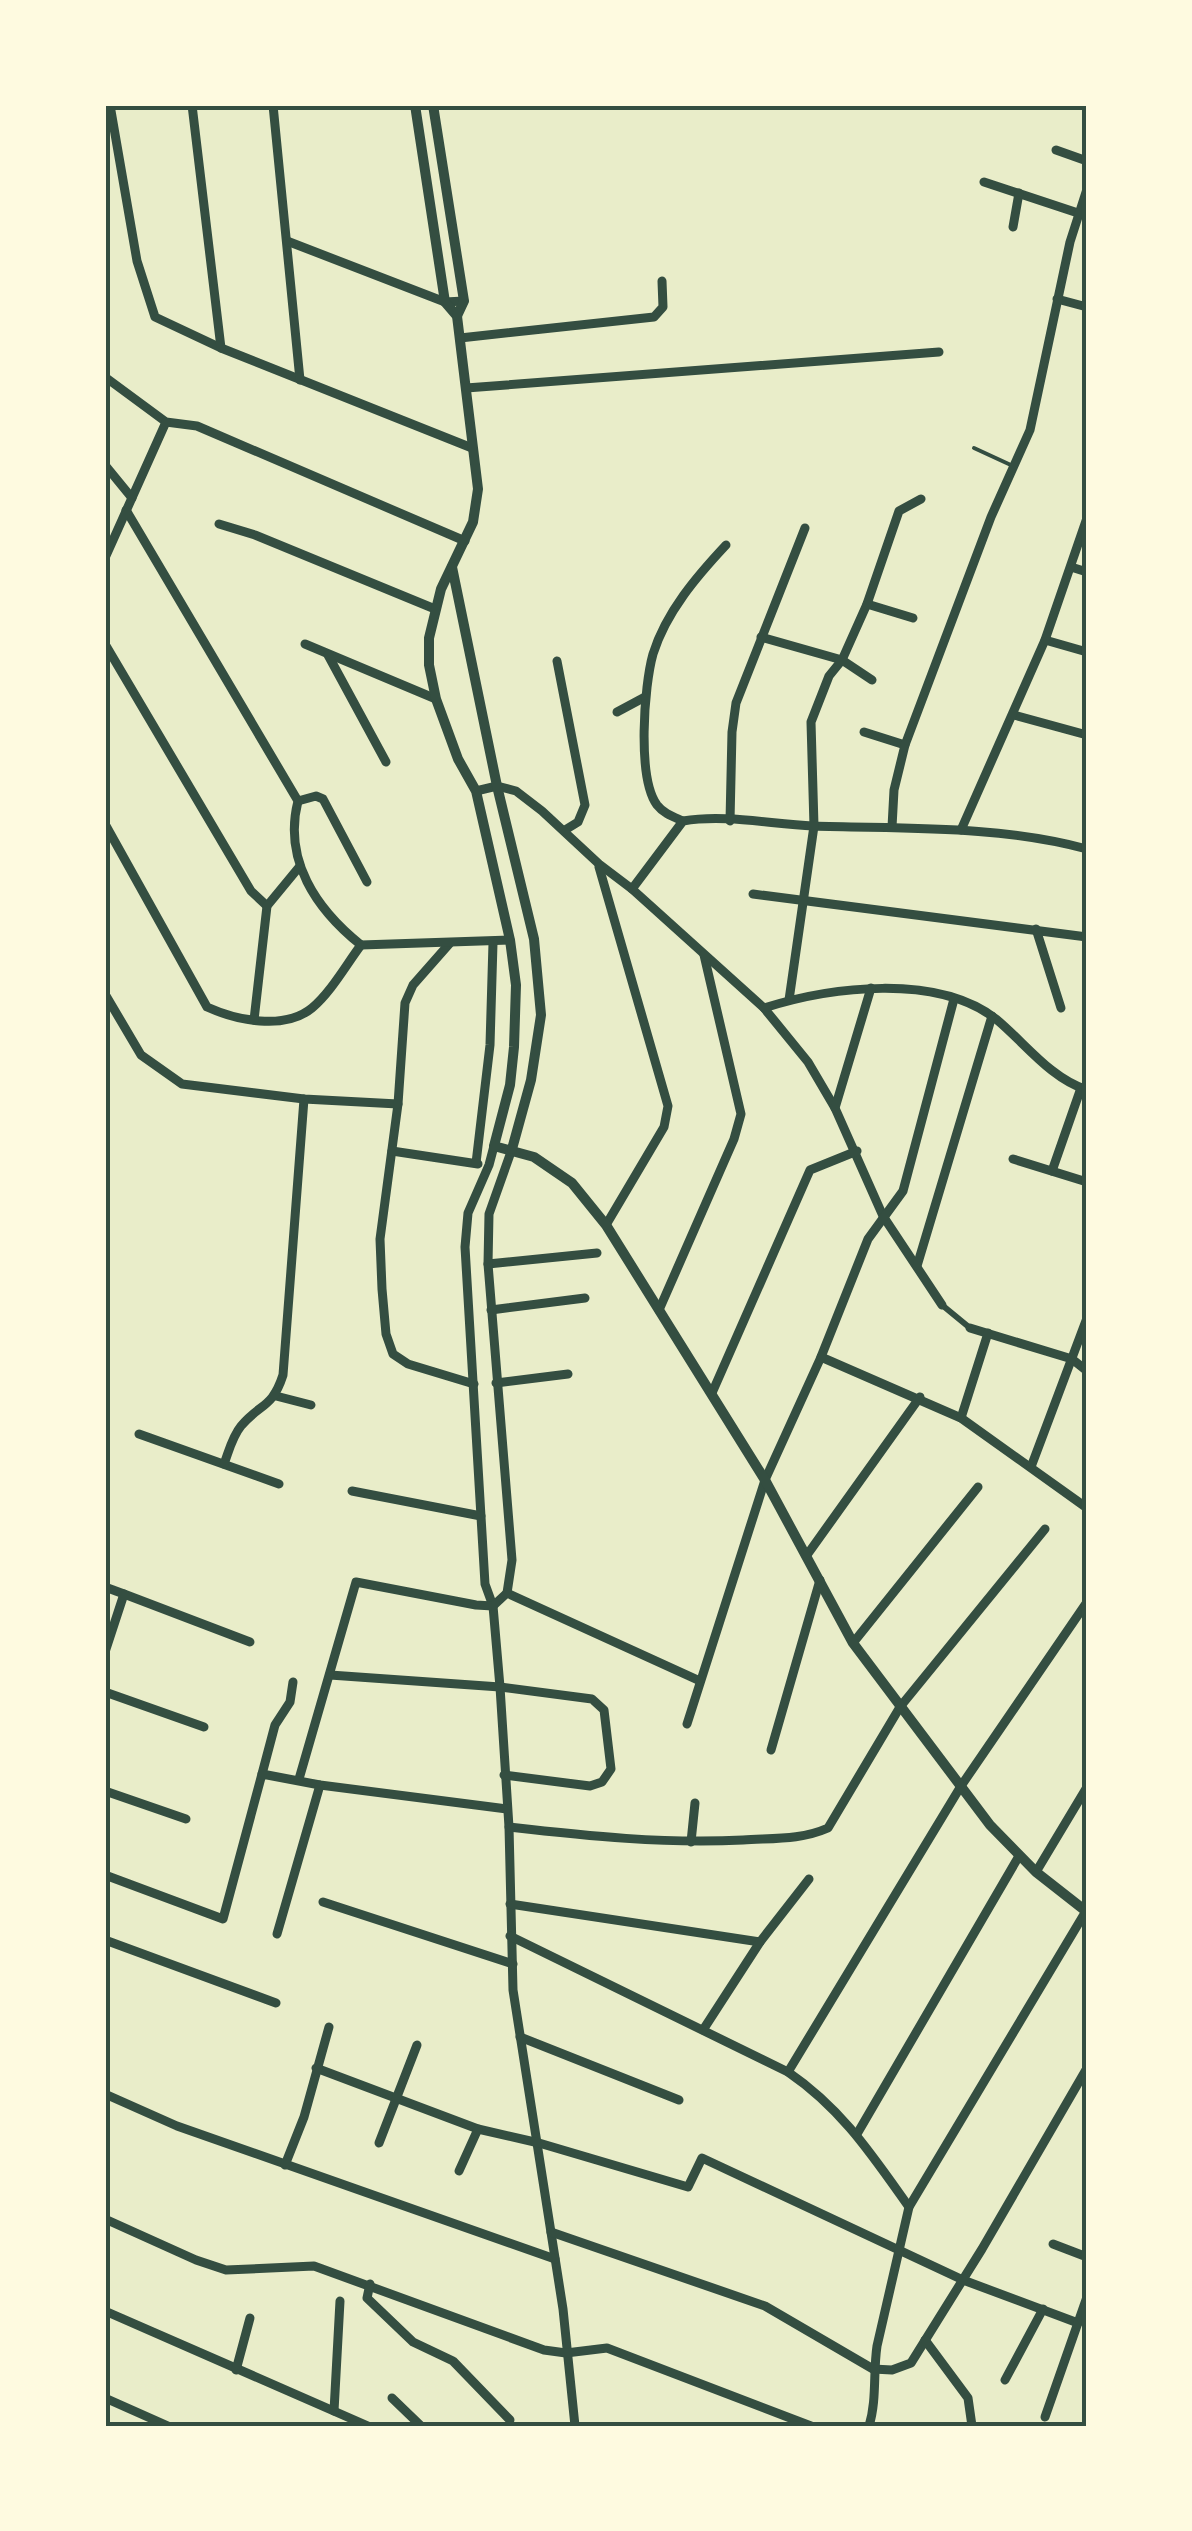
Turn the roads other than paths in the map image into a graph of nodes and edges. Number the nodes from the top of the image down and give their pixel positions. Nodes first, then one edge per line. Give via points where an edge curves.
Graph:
1 (110, 105) edge
2 (192, 105) edge
3 (273, 105) edge
4 (415, 105) edge
5 (433, 105) edge
6 (1056, 150) dead end
7 (1087, 160) edge
8 (984, 182) dead end
9 (1087, 189) edge
10 (1020, 193) junction
11 (1082, 215) edge
12 (1013, 227) dead end
13 (287, 241) junction
14 (662, 281) dead end
15 (1057, 299) junction
16 (464, 301) junction
17 (445, 302) junction
18 (1087, 307) edge
19 (457, 316) junction
20 (460, 338) junction
21 (220, 348) junction
22 (939, 352) dead end
23 (105, 378) edge
24 (300, 380) junction
25 (466, 388) junction
26 (166, 422) junction
27 (472, 448) junction
28 (974, 448) dead end
29 (105, 465) edge
30 (1012, 466) junction
31 (132, 498) junction
32 (921, 499) dead end
33 (126, 510) junction
34 (1087, 518) edge
35 (219, 524) dead end
36 (805, 528) dead end
37 (465, 540) junction
38 (726, 545) dead end
39 (105, 558) edge
40 (452, 566) junction
41 (1071, 567) junction
42 (1087, 572) edge
43 (868, 604) junction
44 (436, 609) junction
45 (913, 618) dead end
46 (761, 637) junction
47 (1045, 640) junction
48 (105, 644) edge
49 (305, 644) dead end
50 (1087, 652) edge
51 (328, 653) junction
52 (842, 660) junction
53 (558, 661) dead end
54 (872, 680) dead end
55 (645, 696) junction
56 (436, 699) junction
57 (618, 712) dead end
58 (1014, 715) junction
59 (864, 732) dead end
60 (1087, 735) edge
61 (905, 745) junction
62 (386, 762) dead end
63 (497, 786) junction
64 (476, 792) junction
65 (298, 802) junction
66 (683, 821) junction
67 (730, 821) junction
68 (105, 824) edge
69 (814, 826) junction
70 (892, 827) junction
71 (565, 830) junction
72 (961, 830) junction
73 (1087, 848) edge
74 (599, 864) junction
75 (300, 866) junction
76 (368, 882) dead end
77 (632, 889) junction
78 (753, 894) dead end
79 (802, 900) junction
80 (268, 906) junction
81 (1036, 929) junction
82 (1087, 936) edge
83 (510, 940) junction
84 (450, 942) junction
85 (493, 943) junction
86 (361, 945) junction
87 (704, 955) junction
88 (870, 988) junction
89 (105, 994) edge
90 (954, 999) junction
91 (789, 1000) junction
92 (764, 1008) junction
93 (1061, 1008) dead end
94 (992, 1016) junction
95 (254, 1020) junction
96 (1084, 1089) edge
97 (304, 1098) junction
98 (398, 1104) junction
99 (835, 1108) junction
100 (494, 1146) junction
101 (512, 1149) junction
102 (392, 1151) junction
103 (857, 1152) junction
104 (1013, 1159) dead end
105 (476, 1164) junction
106 (490, 1165) junction
107 (1052, 1171) junction
108 (1087, 1182) edge
109 (883, 1216) junction
110 (606, 1225) junction
111 (597, 1252) dead end
112 (488, 1264) junction
113 (917, 1266) junction
114 (585, 1298) dead end
115 (942, 1305) joint
116 (491, 1310) junction
117 (660, 1310) junction
118 (1087, 1318) edge
119 (970, 1328) joint
120 (988, 1333) junction
121 (821, 1358) junction
122 (1072, 1360) junction
123 (1087, 1371) edge
124 (568, 1374) dead end
125 (496, 1383) junction
126 (474, 1384) junction
127 (712, 1393) junction
128 (276, 1396) junction
129 (920, 1398) junction
130 (311, 1405) dead end
131 (961, 1418) junction
132 (138, 1434) dead end
133 (224, 1464) junction
134 (1031, 1467) junction
135 (765, 1480) junction
136 (279, 1484) dead end
137 (978, 1487) dead end
138 (352, 1491) dead end
139 (1087, 1508) edge
140 (482, 1516) junction
141 (1045, 1529) dead end
142 (807, 1555) junction
143 (820, 1580) junction
144 (105, 1587) edge
145 (507, 1593) junction
146 (124, 1594) junction
147 (1087, 1602) edge
148 (493, 1606) junction
149 (250, 1642) dead end
150 (854, 1643) junction
151 (105, 1652) edge
152 (330, 1675) junction
153 (700, 1681) junction
154 (293, 1682) dead end
155 (500, 1687) junction
156 (105, 1692) edge
157 (900, 1707) junction
158 (687, 1724) dead end
159 (204, 1727) dead end
160 (770, 1750) dead end
161 (262, 1774) junction
162 (504, 1775) junction
163 (299, 1780) junction
164 (320, 1784) junction
165 (961, 1786) junction
166 (1087, 1788) edge
167 (105, 1791) edge
168 (695, 1803) dead end
169 (508, 1809) junction
170 (186, 1820) dead end
171 (509, 1827) junction
172 (690, 1842) junction
173 (1019, 1856) junction
174 (1036, 1872) junction
175 (105, 1876) edge
176 (809, 1879) dead end
177 (323, 1902) dead end
178 (510, 1904) junction
179 (1086, 1911) edge
180 (276, 1934) dead end
181 (510, 1936) junction
182 (105, 1940) edge
183 (760, 1942) junction
184 (512, 1964) junction
185 (276, 2003) dead end
186 (329, 2026) dead end
187 (704, 2030) junction
188 (520, 2038) junction
189 (417, 2045) dead end
190 (316, 2068) junction
191 (1087, 2068) edge
192 (788, 2072) junction
193 (105, 2094) edge
194 (396, 2096) junction
195 (680, 2100) dead end
196 (478, 2128) junction
197 (857, 2134) junction
198 (539, 2143) junction
199 (380, 2144) dead end
200 (285, 2165) junction
201 (459, 2171) dead end
202 (909, 2206) junction
203 (105, 2218) edge
204 (552, 2232) junction
205 (1053, 2244) dead end
206 (897, 2251) junction
207 (1087, 2257) edge
208 (555, 2259) junction
209 (962, 2280) junction
210 (370, 2284) junction
211 (1087, 2298) edge
212 (340, 2302) dead end
213 (1042, 2309) junction
214 (105, 2311) edge
215 (250, 2318) dead end
216 (1078, 2323) junction
217 (925, 2340) junction
218 (566, 2353) junction
219 (873, 2369) junction
220 (236, 2370) junction
221 (1005, 2380) dead end
222 (105, 2398) edge
223 (392, 2398) dead end
224 (874, 2410) junction
225 (334, 2412) junction
226 (1044, 2417) dead end
227 (510, 2420) dead end
228 (168, 2426) edge
229 (368, 2426) edge
230 (421, 2426) edge
231 (576, 2426) edge
232 (811, 2426) edge
233 (868, 2426) edge
234 (879, 2426) edge
235 (972, 2426) edge

1 - 21 street via 148,306 154,317
2 - 21 street
3 - 13 street
4 - 17 street
5 - 16 street
6 - 7 street
8 - 10 street
9 - 11 street
10 - 11 street
10 - 12 street
11 - 15 street
13 - 17 street
13 - 24 street
14 - 20 street via 664,307 654,318
15 - 18 street
15 - 30 street via 1030,430
16 - 17 street
16 - 19 street
17 - 19 street
19 - 20 street
20 - 25 street
21 - 24 street
22 - 25 street
23 - 26 street
24 - 27 street
25 - 27 street
26 - 31 street
26 - 37 street via 197,426
27 - 37 street via 478,488
28 - 30 lane
29 - 31 street
30 - 61 street
31 - 33 street
32 - 43 street via 899,511
33 - 39 street
33 - 65 street
34 - 41 street
35 - 44 street
36 - 46 street
37 - 40 street
38 - 55 street via 676,607 654,652
40 - 44 street
40 - 63 street
41 - 42 street
41 - 47 street
43 - 45 street
43 - 52 street
44 - 56 street via 429,638
46 - 52 street
46 - 67 street via 736,703
47 - 50 street
47 - 58 street
48 - 80 street via 251,891
49 - 51 street
51 - 56 street
51 - 62 street
52 - 54 street
52 - 69 street via 811,722
53 - 71 street via 585,805 578,822
55 - 57 street
55 - 66 street via 643,738 655,803
56 - 64 street
58 - 60 street
58 - 72 street
59 - 61 street
61 - 70 street
63 - 64 street
63 - 71 street via 516,792
63 - 101 street via 534,939 541,1016
64 - 83 street
65 - 75 street via 292,827
65 - 76 street via 316,796 325,802
66 - 67 street
66 - 77 street
67 - 69 street
68 - 95 street via 207,1006
69 - 70 street
69 - 79 street
70 - 72 street
71 - 74 street
72 - 73 street
74 - 77 street
74 - 110 street via 668,1106 664,1127
75 - 80 street
75 - 86 street via 324,910
77 - 87 street
78 - 79 street
79 - 81 street
79 - 91 street
80 - 95 street
81 - 82 street
81 - 93 street
83 - 85 street
83 - 100 street via 514,1047
84 - 85 street
84 - 86 street
84 - 98 street via 405,1003
85 - 105 street
86 - 95 street via 315,1006 288,1019
87 - 92 street
87 - 117 street via 742,1114
88 - 90 street
88 - 91 street
88 - 99 street
89 - 97 street via 141,1055 182,1084
90 - 94 street
90 - 109 street via 903,1190
91 - 92 street
92 - 99 street
94 - 96 street via 1055,1073
94 - 113 street
96 - 107 street
97 - 98 street
97 - 128 street via 284,1376
98 - 102 street
99 - 103 street
100 - 101 street
100 - 106 street
101 - 110 street via 572,1183
101 - 112 street via 489,1214
102 - 105 street
102 - 126 street via 380,1239 393,1354
103 - 109 street
103 - 127 street via 810,1170
104 - 107 street
105 - 106 street
106 - 126 street via 468,1213 465,1247
107 - 108 street
109 - 113 street
109 - 121 street
110 - 117 street
111 - 112 street
112 - 116 street
113 - 115 street
114 - 116 street
115 - 119 street
116 - 125 street
117 - 127 street
118 - 122 street
119 - 120 street
120 - 122 street
120 - 131 street
121 - 129 street
121 - 135 street
122 - 123 street
122 - 134 street
124 - 125 street
125 - 145 street via 512,1560
126 - 140 street
127 - 135 street
128 - 130 street
128 - 133 street via 244,1422
129 - 131 street
129 - 142 street
131 - 134 street
132 - 133 street
133 - 136 street
134 - 139 street
135 - 142 street
135 - 153 street
137 - 150 street
138 - 140 street
140 - 148 street via 485,1584
141 - 157 street
142 - 143 street
143 - 150 street
143 - 160 street
144 - 146 street
145 - 148 street
145 - 153 street
146 - 149 street
146 - 151 street
147 - 165 street
148 - 152 street via 356,1582
148 - 155 street
150 - 157 street
152 - 155 street
152 - 163 street
153 - 158 street
154 - 161 street
155 - 162 street
155 - 162 street via 592,1699 604,1710 611,1769 590,1786
156 - 159 street
157 - 165 street
157 - 172 street via 828,1828 808,1836
161 - 163 street
161 - 175 street via 223,1919
162 - 169 street
163 - 164 street
164 - 169 street
164 - 180 street
165 - 173 street
165 - 192 street
166 - 174 street
167 - 170 street
168 - 172 street
169 - 171 street
171 - 172 street
171 - 178 street
173 - 174 street
173 - 197 street
174 - 179 street
176 - 183 street
177 - 184 street
178 - 181 street
178 - 183 street
179 - 202 street
181 - 184 street
181 - 187 street
182 - 185 street
183 - 187 street
184 - 188 street
186 - 190 street
187 - 192 street
188 - 195 street
188 - 198 street
189 - 194 street
190 - 194 street
190 - 200 street
191 - 209 street
192 - 197 street via 820,2094
193 - 200 street
194 - 196 street
194 - 199 street
196 - 198 street
196 - 201 street
197 - 202 street
198 - 204 street
198 - 206 street via 688,2187 702,2158
200 - 208 street
202 - 206 street
203 - 210 street via 226,2270 314,2266
204 - 208 street
204 - 219 street via 765,2306
205 - 207 street
206 - 209 street
206 - 219 street
208 - 218 street
209 - 213 street
209 - 217 street
210 - 218 street
210 - 227 street via 367,2298 413,2342 453,2361
211 - 216 street
212 - 225 street
213 - 216 street
213 - 221 street
214 - 220 street
215 - 220 street
216 - 226 street
217 - 219 street via 911,2363
217 - 235 street via 968,2398
218 - 231 street
218 - 232 street via 607,2348
219 - 224 street
220 - 225 street
222 - 228 street
223 - 230 street
224 - 233 street
224 - 234 street
225 - 229 street

